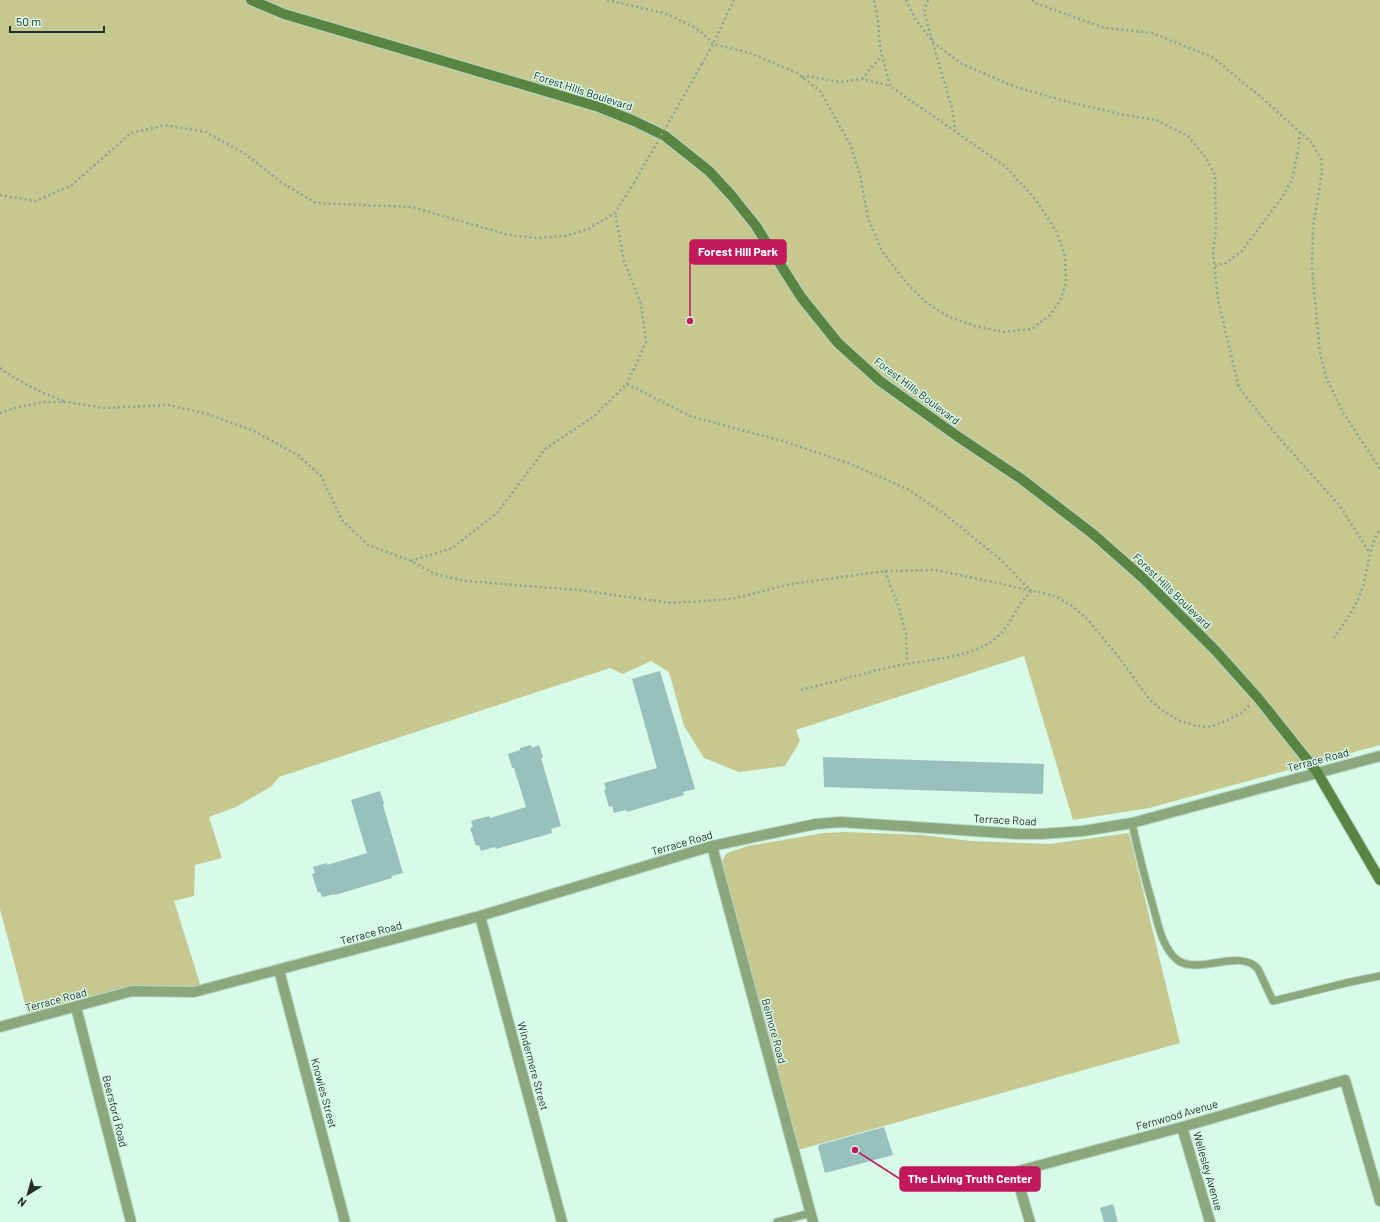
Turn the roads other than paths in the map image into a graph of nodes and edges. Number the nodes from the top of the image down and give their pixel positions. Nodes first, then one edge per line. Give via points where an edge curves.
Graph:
1 (251, 0) edge
2 (1380, 756) edge
3 (1317, 772) junction
4 (1132, 823) junction
5 (712, 846) junction
6 (1380, 880) edge
7 (480, 916) junction
8 (279, 970) junction
9 (1380, 976) edge
10 (76, 1006) junction
11 (0, 1027) edge
12 (1182, 1127) junction
13 (1380, 1200) edge
14 (812, 1218) edge
15 (131, 1222) edge
16 (345, 1222) edge
17 (562, 1222) edge
18 (777, 1222) edge
19 (1030, 1222) edge
20 (1210, 1222) edge

1 - 3 street, Forest Hills Boulevard via 284,14 599,107 665,136 709,171 732,196 756,226 801,297 838,343 880,381 1020,478 1093,534 1144,579 1216,651 1258,698
2 - 3 street, Terrace Road
3 - 4 street, Terrace Road
3 - 6 street, Forest Hills Boulevard
4 - 5 street, Terrace Road via 1082,831 1020,834 841,822 816,824
4 - 9 lane via 1161,933 1177,959 1190,966 1246,961 1258,969 1273,1001
5 - 7 street, Terrace Road
5 - 14 street, Belmore Road
7 - 8 street, Terrace Road
7 - 17 street, Windermere Street
8 - 10 street, Terrace Road via 194,992 132,991
8 - 16 street, Knowles Street
10 - 11 street, Terrace Road
10 - 15 street, Beersford Road
12 - 13 street, Fernwood Avenue via 1345,1080
12 - 19 street, Fernwood Avenue via 1015,1172
12 - 20 street, Wellesley Avenue
14 - 18 lane

